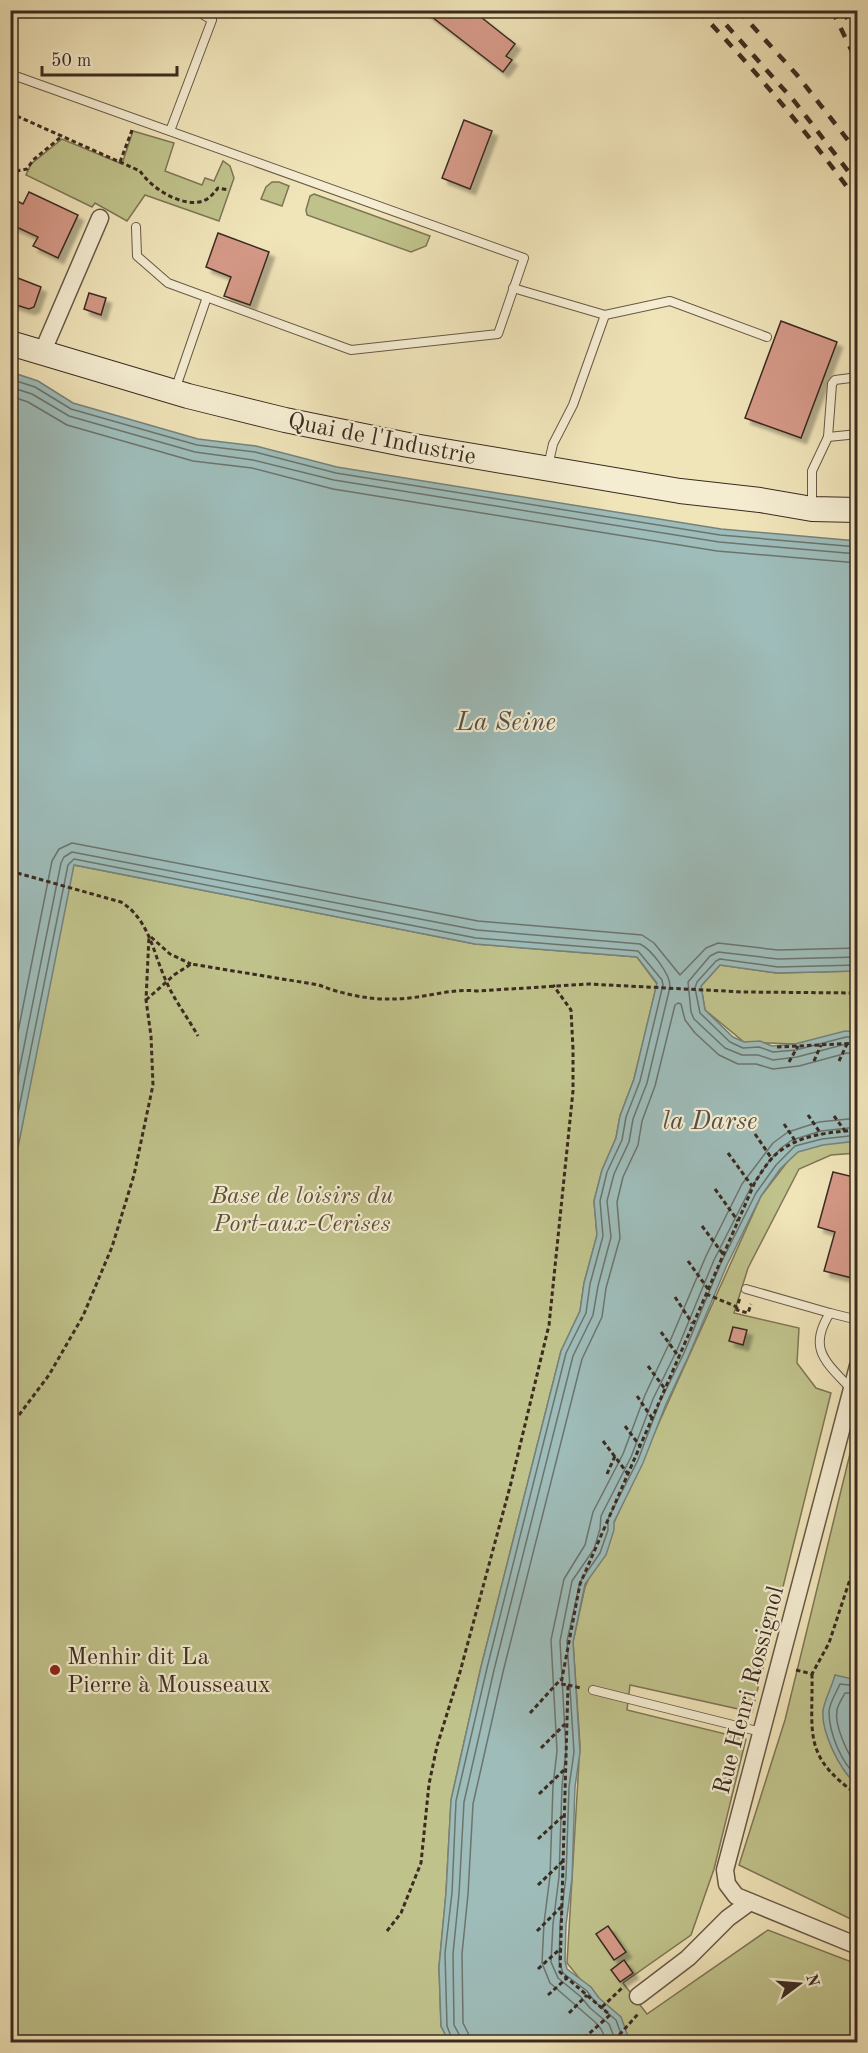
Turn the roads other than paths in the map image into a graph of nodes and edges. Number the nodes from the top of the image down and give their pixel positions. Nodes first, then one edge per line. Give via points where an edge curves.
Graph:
1 (195, 10) edge
2 (216, 10) edge
3 (212, 20) junction
4 (10, 74) edge
5 (170, 131) junction
6 (100, 218) dead end
7 (136, 227) dead end
8 (513, 288) junction
9 (207, 297) junction
10 (605, 315) junction
11 (767, 337) dead end
12 (10, 343) edge
13 (42, 353) junction
14 (858, 377) edge
15 (175, 392) junction
16 (858, 434) edge
17 (828, 437) junction
18 (547, 469) junction
19 (858, 495) edge
20 (812, 503) junction
21 (858, 510) edge
22 (746, 1288) dead end
23 (830, 1312) junction
24 (858, 1320) edge
25 (858, 1366) edge
26 (852, 1389) junction
27 (593, 1690) dead end
28 (761, 1732) junction
29 (750, 1902) junction
30 (858, 1946) edge
31 (638, 2004) road end

1 - 3 lane
2 - 3 lane
3 - 5 lane
4 - 5 lane
5 - 8 lane via 524,258
6 - 13 street
7 - 9 lane via 137,256 168,283
8 - 9 lane via 498,334 351,350
8 - 10 lane
9 - 15 lane
10 - 11 lane via 670,301
10 - 18 lane via 573,405 553,444
12 - 13 main road, Quai de l'Industrie
13 - 15 main road, Quai de l'Industrie
14 - 17 lane via 835,380 832,384
15 - 18 main road, Quai de l'Industrie via 341,432
16 - 17 lane
17 - 20 lane via 812,471
18 - 20 main road, Quai de l'Industrie via 680,491
19 - 20 main road, Quai de l'Industrie
20 - 21 main road, Quai de l'Industrie
22 - 23 lane
23 - 24 lane
23 - 26 lane via 820,1332 820,1349
25 - 26 street, Rue Henri Rossignol
26 - 28 street, Rue Henri Rossignol
27 - 28 lane
28 - 29 street, Rue Henri Rossignol via 725,1870 727,1884 736,1896
29 - 30 street, Rue Henri Rossignol
29 - 31 street

